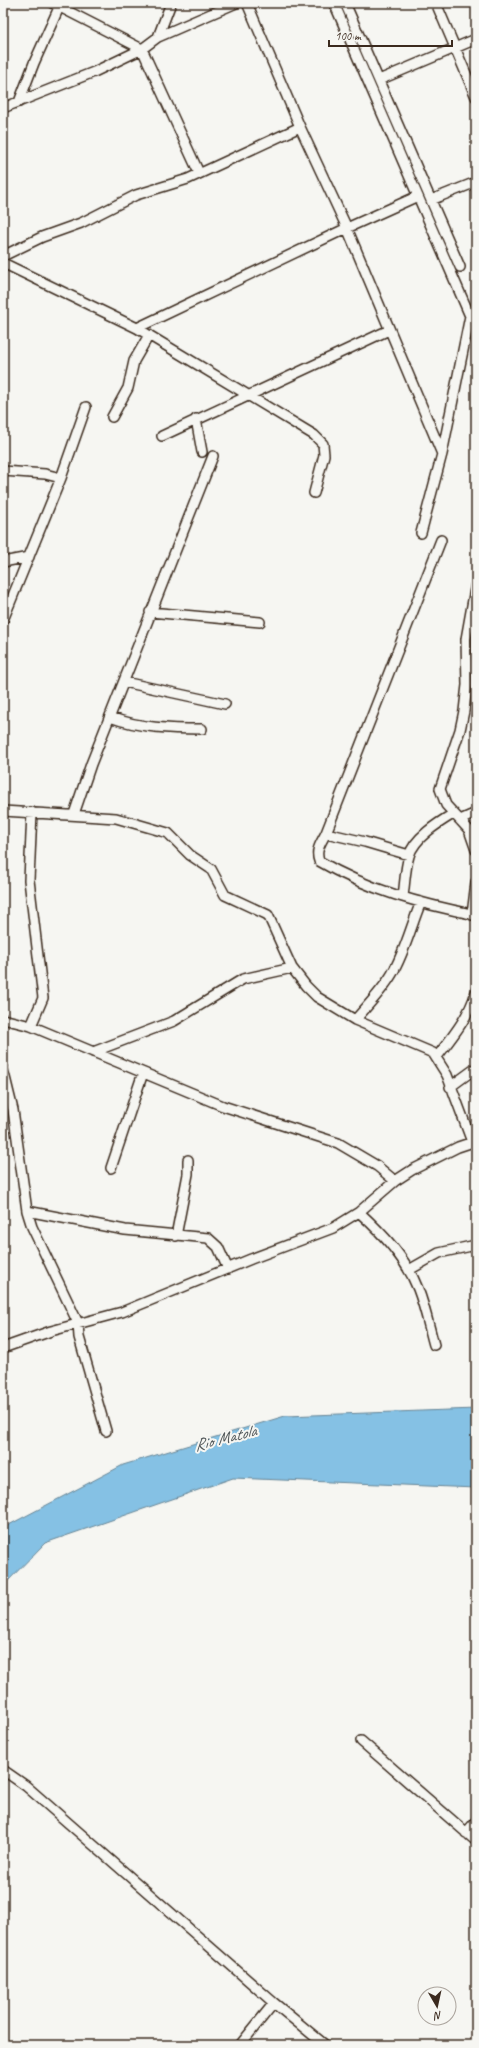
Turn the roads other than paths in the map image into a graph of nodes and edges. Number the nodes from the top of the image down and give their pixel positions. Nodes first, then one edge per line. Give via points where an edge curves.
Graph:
1 (171, 3) edge
2 (236, 3) edge
3 (247, 3) edge
4 (334, 3) edge
5 (345, 3) edge
6 (436, 3) edge
7 (57, 4) edge
8 (158, 37) junction
9 (476, 39) edge
10 (455, 48) junction
11 (142, 49) junction
12 (379, 80) junction
13 (476, 97) edge
14 (19, 102) junction
15 (4, 107) edge
16 (300, 127) junction
17 (199, 173) junction
18 (476, 182) edge
19 (418, 196) junction
20 (431, 200) junction
21 (347, 228) junction
22 (3, 256) edge
23 (3, 263) edge
24 (460, 268) dead end
25 (474, 316) edge
26 (137, 328) junction
27 (389, 330) junction
28 (149, 335) junction
29 (247, 395) junction
30 (86, 407) dead end
31 (112, 417) dead end
32 (196, 420) junction
33 (162, 436) dead end
34 (202, 452) dead end
35 (442, 454) junction
36 (213, 456) dead end
37 (3, 471) edge
38 (61, 478) junction
39 (314, 493) dead end
40 (421, 533) dead end
41 (441, 540) dead end
42 (29, 556) junction
43 (3, 562) edge
44 (476, 583) edge
45 (150, 612) junction
46 (3, 620) edge
47 (260, 622) dead end
48 (124, 682) junction
49 (225, 704) dead end
50 (110, 717) junction
51 (202, 729) dead end
52 (3, 811) edge
53 (32, 812) junction
54 (476, 813) edge
55 (74, 814) junction
56 (456, 817) junction
57 (326, 834) junction
58 (476, 850) edge
59 (409, 855) junction
60 (476, 882) edge
61 (403, 896) junction
62 (421, 902) junction
63 (474, 915) edge
64 (292, 968) junction
65 (476, 992) edge
66 (3, 1019) edge
67 (356, 1020) junction
68 (31, 1026) junction
69 (93, 1052) junction
70 (436, 1058) junction
71 (476, 1068) edge
72 (3, 1069) edge
73 (143, 1073) junction
74 (450, 1087) junction
75 (13, 1110) junction
76 (3, 1112) edge
77 (474, 1142) edge
78 (188, 1160) dead end
79 (111, 1168) dead end
80 (395, 1181) junction
81 (27, 1211) junction
82 (359, 1212) junction
83 (176, 1236) junction
84 (476, 1245) edge
85 (228, 1269) junction
86 (409, 1270) junction
87 (78, 1323) junction
88 (434, 1345) dead end
89 (3, 1348) edge
90 (106, 1431) dead end
91 (361, 1740) dead end
92 (3, 1770) edge
93 (476, 1821) edge
94 (466, 1832) junction
95 (476, 1841) edge
96 (274, 2003) junction
97 (240, 2045) edge
98 (325, 2045) edge

1 - 8 street
2 - 8 street
3 - 16 street
4 - 19 street
5 - 12 street
6 - 10 street
7 - 11 street
7 - 14 street
8 - 11 street
9 - 10 street
10 - 12 street
10 - 13 street
11 - 14 street via 94,72
11 - 17 street
12 - 20 street
14 - 15 street
16 - 17 street
16 - 21 street
17 - 22 street via 136,195 81,223 42,237
18 - 20 street
19 - 21 street
19 - 25 street
20 - 24 street
21 - 26 street
21 - 27 street
23 - 26 street
25 - 35 street
26 - 28 street
27 - 29 street
27 - 35 street
28 - 29 street
28 - 31 street via 134,361 128,388
29 - 32 street
29 - 39 street via 314,435 323,444 324,455
30 - 38 street
32 - 33 street
32 - 34 street
35 - 40 street
36 - 45 street
37 - 38 street via 46,474
38 - 42 street
41 - 57 street
42 - 43 street
42 - 46 street
44 - 56 street via 466,639 464,711 440,789 442,798
45 - 47 street
45 - 48 street
48 - 49 street
48 - 50 street
50 - 51 street via 156,727
50 - 55 street
52 - 53 street
53 - 55 street
53 - 68 street via 29,880 43,998
54 - 56 street
55 - 64 street via 116,818 168,832 190,855 211,869 225,895 268,915
56 - 58 street via 469,830
56 - 59 street via 439,822 425,834
57 - 59 street via 366,842
57 - 61 street via 318,850 319,861 351,880
59 - 61 street
60 - 63 street
61 - 62 street
62 - 63 street
62 - 67 street via 392,974
64 - 67 street via 318,997
64 - 69 street via 243,978 174,1021
65 - 70 street via 474,1004
66 - 68 street
67 - 70 street via 433,1053
68 - 69 street
69 - 73 street
70 - 74 street
71 - 74 street
72 - 75 street
73 - 79 street
73 - 80 street via 223,1106 338,1143 377,1166
74 - 77 street
75 - 76 street
75 - 81 street
77 - 80 street via 458,1147
78 - 83 street via 188,1174
80 - 82 street
81 - 83 street via 126,1230
81 - 87 street via 32,1227
82 - 85 street via 332,1228
82 - 86 street via 398,1253
83 - 85 street via 208,1238 218,1247
84 - 86 street via 439,1253
85 - 87 street via 122,1312
86 - 88 street via 418,1290
87 - 89 street
87 - 90 street via 79,1338
91 - 94 street
92 - 96 street via 26,1786
93 - 94 street
94 - 95 street
96 - 97 street
96 - 98 street

